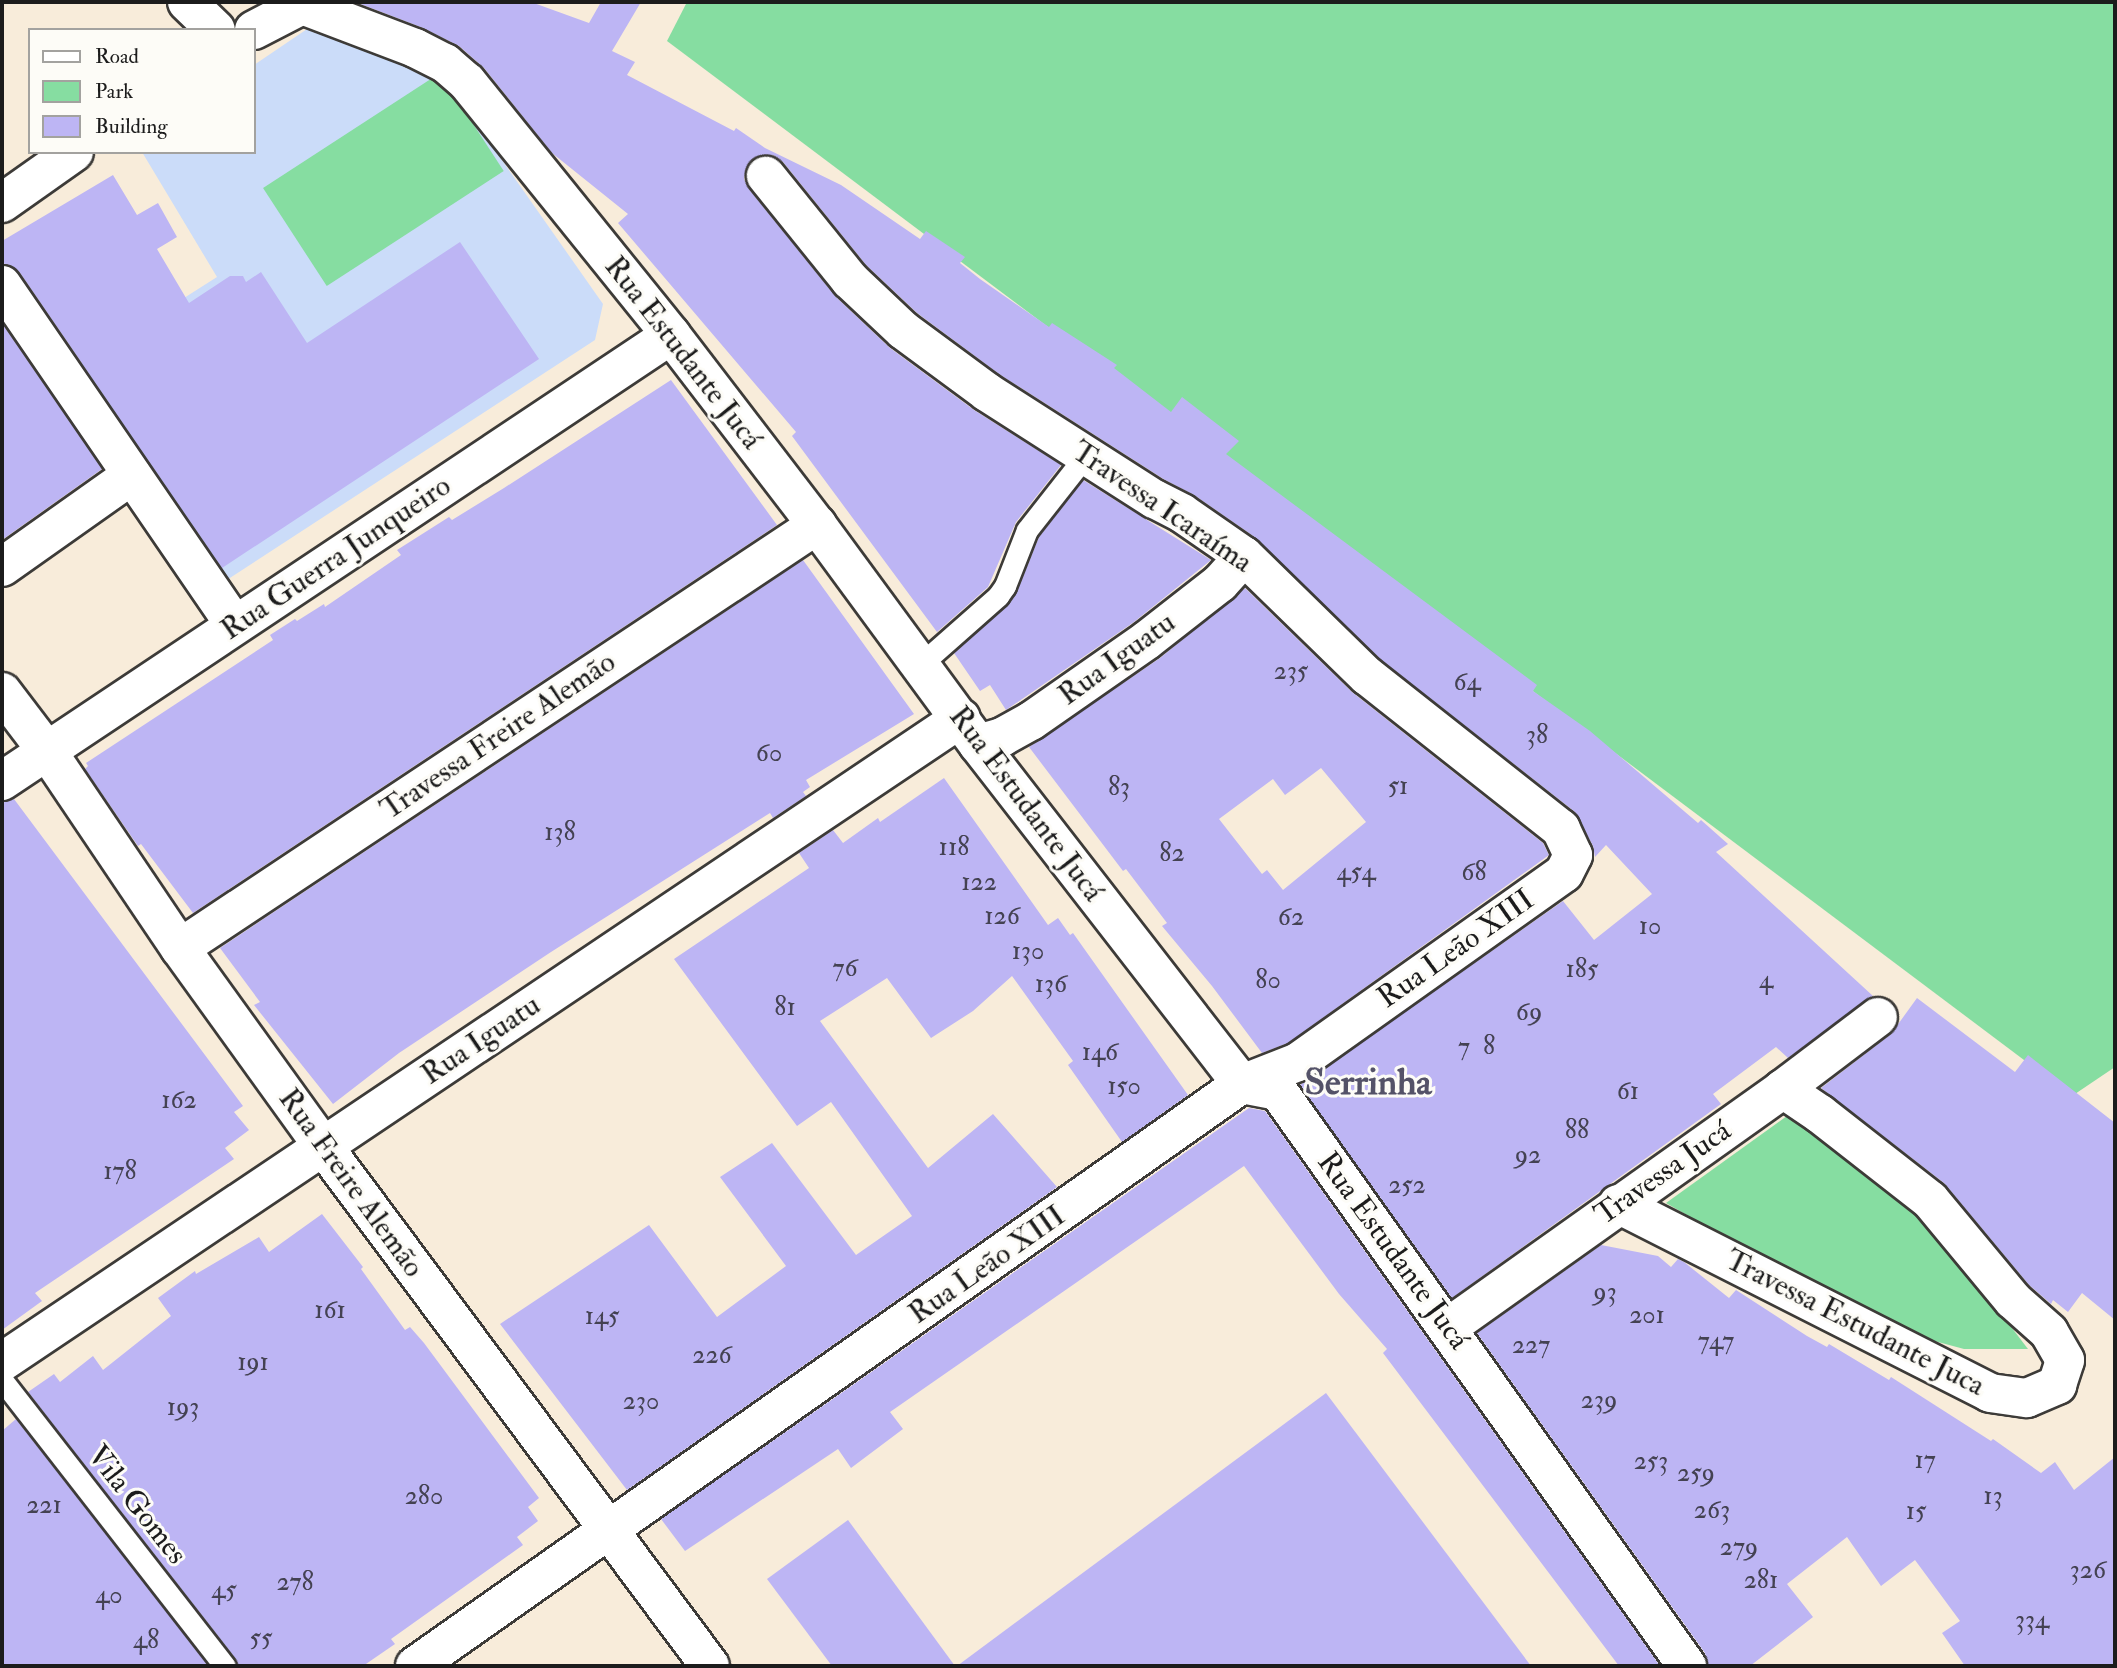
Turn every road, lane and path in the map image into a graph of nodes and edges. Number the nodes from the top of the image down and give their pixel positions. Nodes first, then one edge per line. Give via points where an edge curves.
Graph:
1 (187, 2) edge
2 (214, 28) edge
3 (256, 29) edge
4 (71, 154) edge
5 (766, 176) dead end
6 (2, 203) edge
7 (2, 285) edge
8 (671, 335) junction
9 (1086, 455) junction
10 (132, 475) junction
11 (817, 525) junction
12 (1244, 556) junction
13 (2, 567) edge
14 (236, 625) junction
15 (921, 664) junction
16 (2, 692) edge
17 (969, 731) junction
18 (47, 751) junction
19 (2, 781) edge
20 (1564, 873) joint
21 (180, 948) junction
22 (1878, 1017) dead end
23 (1242, 1084) junction
24 (1783, 1089) junction
25 (323, 1146) junction
26 (1618, 1204) junction
27 (1447, 1328) junction
28 (2, 1362) edge
29 (2, 1380) edge
30 (610, 1530) junction
31 (225, 1666) edge
32 (415, 1666) edge
33 (710, 1666) edge
34 (1687, 1666) edge

1 - 2 street
3 - 8 street, Rua Estudante Jucá via 302,5 445,63 467,82
4 - 6 street
5 - 9 street, Travessa Icaraíma via 850,280 903,330 987,392
7 - 10 street
8 - 11 street, Rua Estudante Jucá
8 - 14 street, Rua Guerra Junqueiro
9 - 12 street, Travessa Icaraíma
9 - 15 lane via 1027,530 998,596
10 - 13 street
10 - 14 street
11 - 15 street, Rua Estudante Jucá
11 - 21 street, Travessa Freire Alemão
12 - 17 street, Rua Iguatu via 1220,583 1147,640 1031,721 1002,737
12 - 20 street, Travessa Icaraíma via 1367,676 1561,830 1573,855
14 - 18 street, Rua Guerra Junqueiro
15 - 17 street, Rua Estudante Jucá
16 - 18 street, Rua Freire Alemão
17 - 23 street, Rua Estudante Jucá
17 - 25 street, Rua Iguatu
18 - 19 street, Rua Guerra Junqueiro
18 - 21 street, Rua Freire Alemão
20 - 23 street, Rua Leão XIII via 1297,1062
21 - 25 street, Rua Freire Alemão
22 - 24 street, Travessa Jucá
23 - 27 street, Rua Estudante Jucá via 1278,1091
23 - 30 street, Rua Leão XIII
24 - 26 street, Travessa Jucá
24 - 26 street, Travessa Estudante Juca via 1939,1209 2013,1300 2049,1332 2065,1360 2056,1385 2027,1398 1990,1392
25 - 28 street, Rua Iguatu
25 - 30 street, Rua Freire Alemão
26 - 27 street, Travessa Jucá
27 - 34 street, Rua Estudante Jucá
29 - 31 lane, Vila Gomes
30 - 32 street, Rua Leão XIII
30 - 33 street, Rua Freire Alemão

